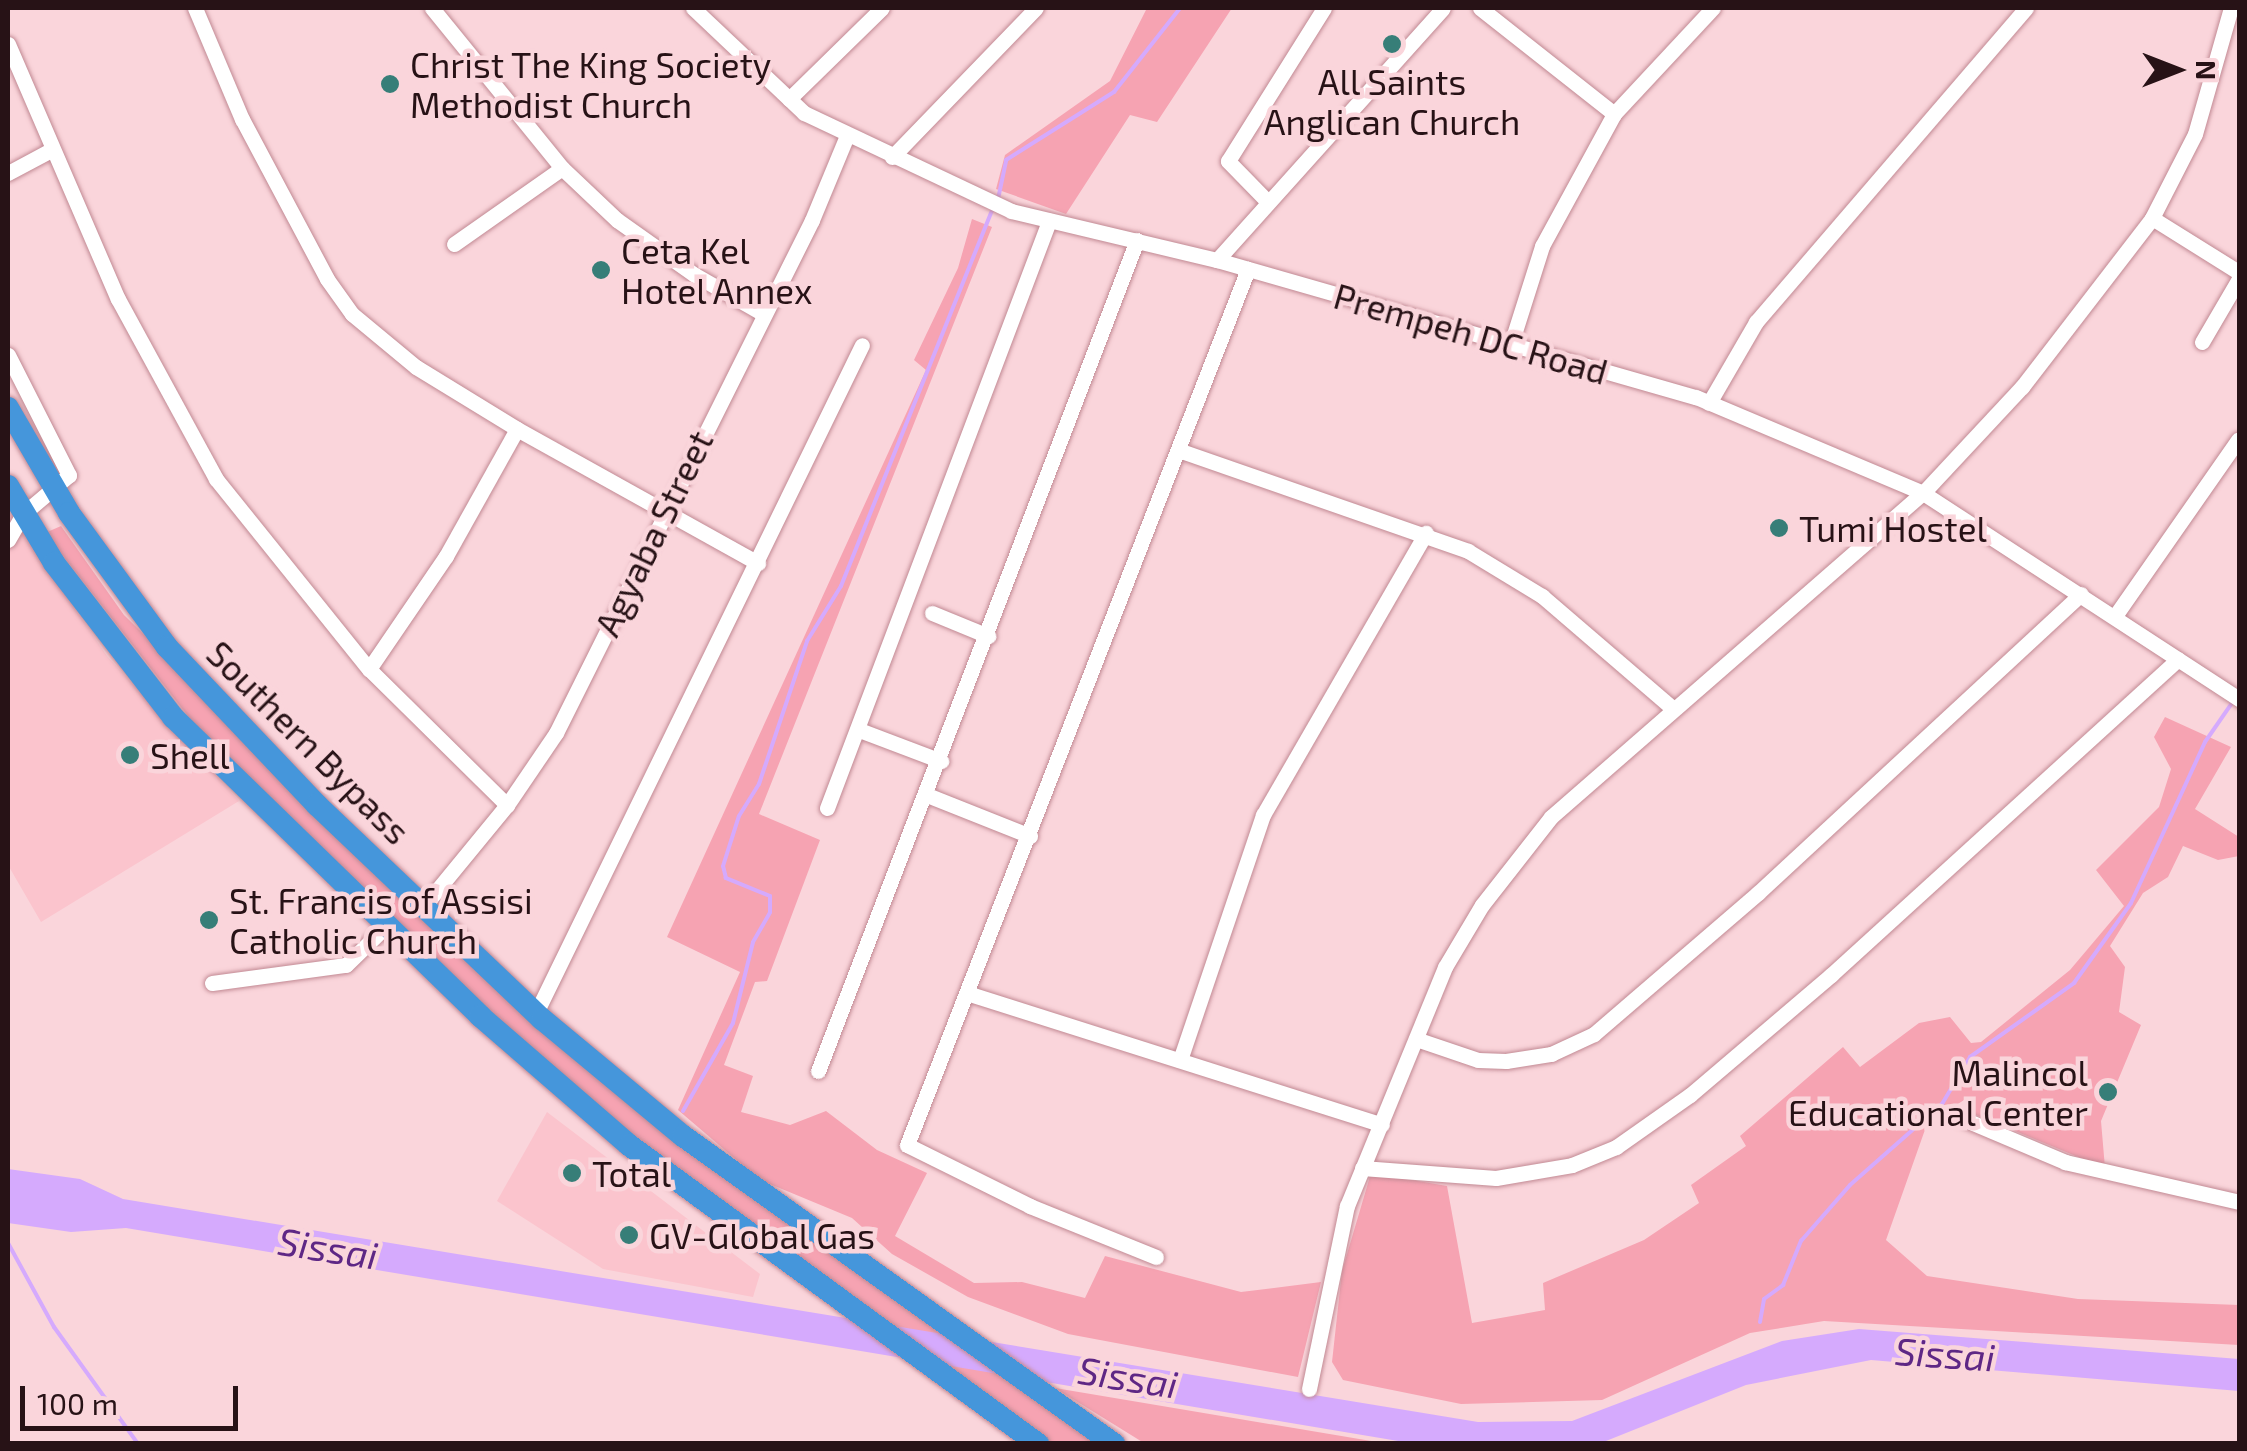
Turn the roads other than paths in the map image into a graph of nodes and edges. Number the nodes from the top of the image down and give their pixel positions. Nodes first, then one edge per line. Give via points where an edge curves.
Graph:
1 (196, 8) edge
2 (432, 8) edge
3 (693, 8) edge
4 (882, 8) edge
5 (1036, 8) edge
6 (1324, 8) edge
7 (1443, 8) edge
8 (1480, 8) edge
9 (1713, 8) edge
10 (2026, 8) edge
11 (2231, 8) edge
12 (8, 44) edge
13 (789, 98) junction
14 (1614, 114) junction
15 (846, 138) junction
16 (50, 151) junction
17 (892, 157) junction
18 (562, 168) junction
19 (8, 173) edge
20 (1267, 200) junction
21 (2152, 218) junction
22 (1049, 221) junction
23 (1136, 240) junction
24 (454, 244) dead end
25 (1217, 260) junction
26 (1248, 269) junction
27 (2240, 275) edge
28 (762, 313) junction
29 (2202, 342) dead end
30 (1510, 344) junction
31 (862, 345) dead end
32 (8, 355) edge
33 (1709, 403) junction
34 (8, 408) edge
35 (517, 429) junction
36 (2238, 440) edge
37 (1181, 452) junction
38 (8, 486) edge
39 (54, 490) junction
40 (1923, 493) junction
41 (664, 509) junction
42 (13, 528) edge
43 (1426, 532) junction
44 (758, 563) junction
45 (2081, 594) junction
46 (932, 612) dead end
47 (2115, 616) junction
48 (988, 636) junction
49 (2178, 659) junction
50 (369, 669) junction
51 (2240, 700) edge
52 (1672, 708) junction
53 (858, 730) junction
54 (941, 761) junction
55 (928, 795) junction
56 (507, 805) junction
57 (827, 808) dead end
58 (1030, 836) junction
59 (424, 906) junction
60 (386, 926) junction
61 (212, 984) dead end
62 (970, 994) junction
63 (536, 1013) junction
64 (1416, 1039) junction
65 (1180, 1060) junction
66 (818, 1071) dead end
67 (1954, 1115) dead end
68 (1382, 1124) junction
69 (1362, 1168) junction
70 (2240, 1202) edge
71 (1156, 1257) dead end
72 (1309, 1389) dead end
73 (1038, 1444) edge
74 (1114, 1444) edge

1 - 35 street via 242,120 340,299 416,367
2 - 18 street
3 - 13 street, Prempeh DC Road
4 - 13 street
5 - 17 street
6 - 20 street via 1228,162
7 - 20 street
8 - 14 street
9 - 14 street
10 - 33 street via 1756,322
11 - 21 street via 2196,134
12 - 16 street
13 - 15 street, Prempeh DC Road
14 - 30 street via 1542,246
15 - 17 street, Prempeh DC Road
15 - 28 street, Agyaba Street
16 - 19 street
16 - 50 street via 118,300 216,479
17 - 22 street, Prempeh DC Road via 974,196
18 - 24 street
18 - 28 street via 656,250
20 - 25 street
21 - 27 street
21 - 40 street via 2022,387
22 - 23 street, Prempeh DC Road
22 - 53 street
23 - 25 street, Prempeh DC Road
23 - 48 street
25 - 26 street, Prempeh DC Road
26 - 30 street, Prempeh DC Road
26 - 37 street
27 - 29 street
28 - 41 street, Agyaba Street
30 - 33 street, Prempeh DC Road
31 - 44 street
32 - 39 street via 68,468 68,480
33 - 40 street, Prempeh DC Road
34 - 39 highway, Southern Bypass
35 - 41 street
35 - 50 street via 429,584
36 - 47 street
37 - 43 street
37 - 58 street
38 - 42 highway
39 - 42 street
39 - 59 highway, Southern Bypass via 123,591 212,698
40 - 45 street, Prempeh DC Road
40 - 52 street
41 - 44 street
41 - 56 street, Agyaba Street via 556,733
42 - 60 highway via 173,717
43 - 52 street via 1542,596
43 - 65 street via 1272,796
44 - 63 street
45 - 47 street, Prempeh DC Road
45 - 64 street via 1758,893 1594,1034 1551,1054 1506,1061 1478,1060
46 - 48 street
47 - 49 street, Prempeh DC Road
48 - 54 street
49 - 51 street, Prempeh DC Road
49 - 69 street via 1831,975 1690,1095 1616,1147 1572,1165 1496,1178
50 - 56 street
52 - 64 street via 1512,862 1445,967
53 - 54 street
53 - 57 street
54 - 55 street
55 - 58 street
55 - 66 street
56 - 59 street, Agyaba Street
58 - 62 street
59 - 63 highway, Southern Bypass
60 - 61 street via 346,964
60 - 73 highway via 629,1145
62 - 65 street
62 - 71 street via 907,1144 1030,1206
63 - 74 highway, Southern Bypass via 683,1136
64 - 68 street
65 - 68 street
67 - 70 street via 2064,1162
68 - 69 street
69 - 72 street via 1335,1254

